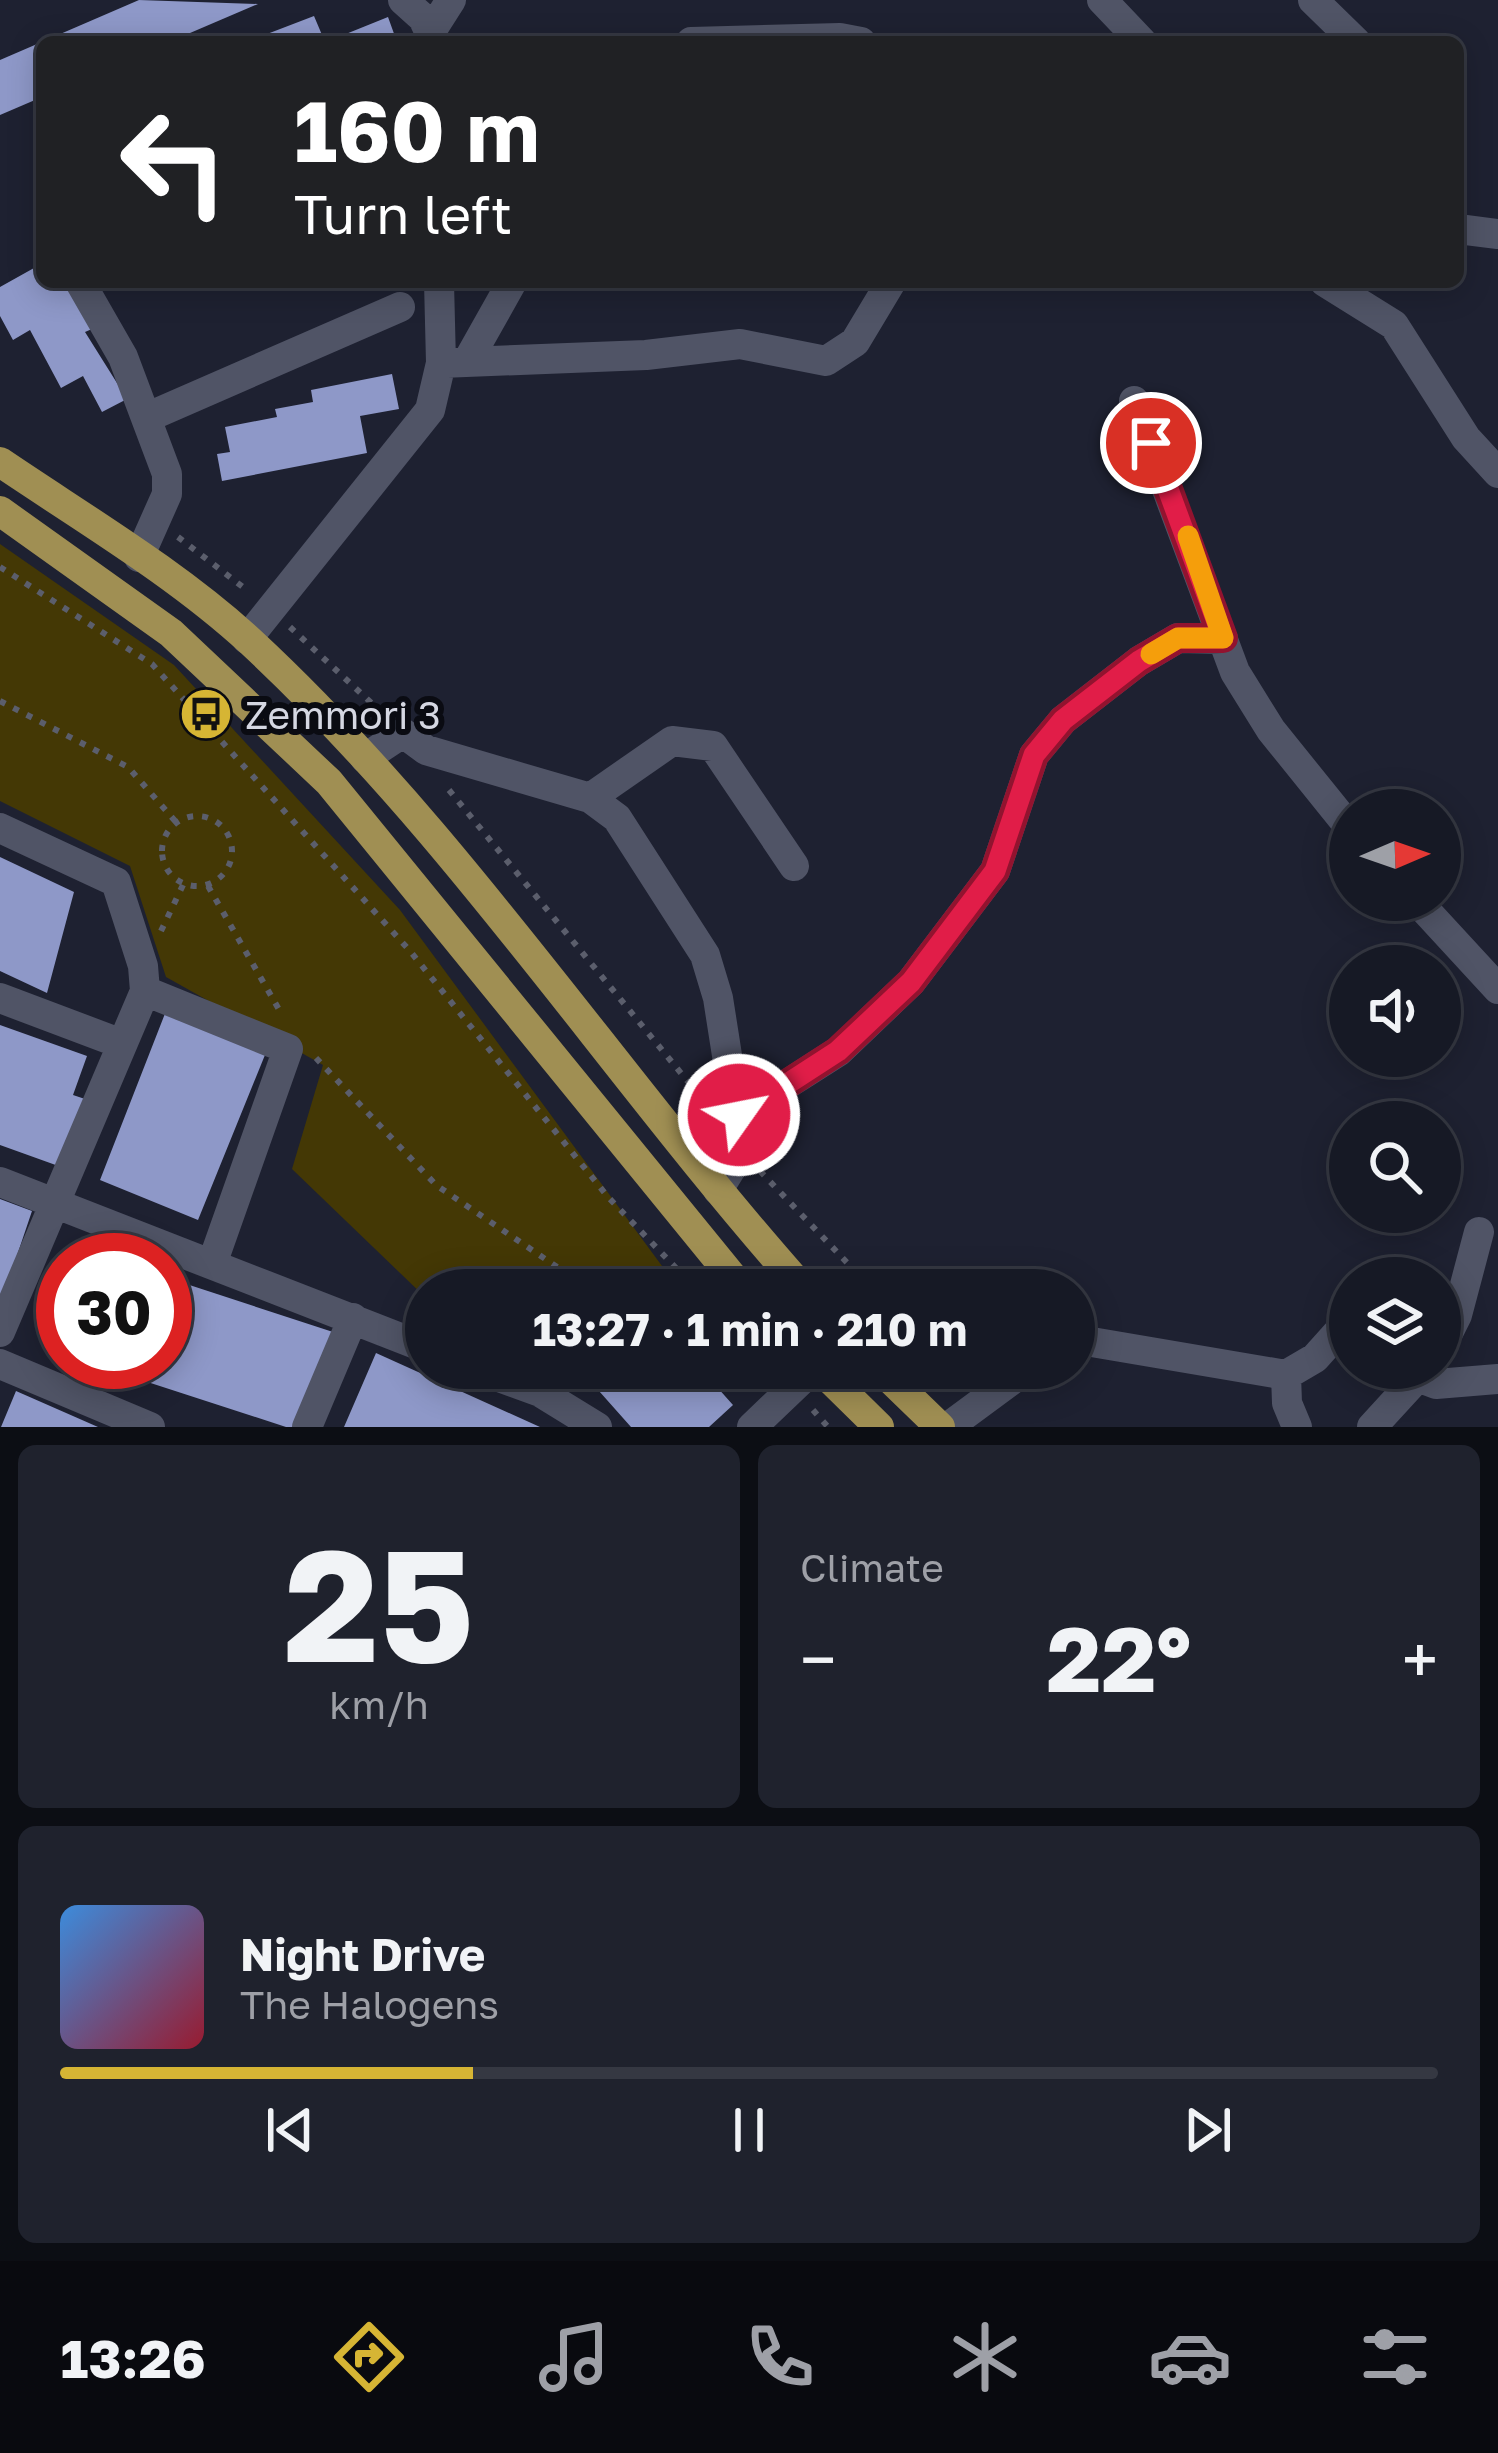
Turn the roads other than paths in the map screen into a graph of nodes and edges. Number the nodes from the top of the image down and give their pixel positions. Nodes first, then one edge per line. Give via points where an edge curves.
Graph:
1 (403, 0) edge
2 (451, 0) edge
3 (1102, 0) edge
4 (1313, 0) edge
5 (431, 36) edge
6 (433, 36) edge
7 (1136, 36) edge
8 (1350, 36) edge
9 (1464, 230) edge
10 (1498, 234) edge
11 (83, 288) edge
12 (441, 288) edge
13 (508, 288) edge
14 (887, 288) edge
15 (1363, 291) edge
16 (400, 307) dead end
17 (454, 363) junction
18 (1134, 401) dead end
19 (148, 417) junction
20 (0, 462) edge
21 (1498, 473) edge
22 (0, 511) edge
23 (139, 556) junction
24 (1223, 638) junction
25 (247, 639) junction
26 (365, 758) junction
27 (590, 798) junction
28 (1329, 802) edge
29 (0, 828) edge
30 (794, 866) dead end
31 (1435, 921) edge
32 (1498, 989) edge
33 (145, 991) junction
34 (0, 998) edge
35 (122, 1044) junction
36 (726, 1113) junction
37 (0, 1182) edge
38 (718, 1190) junction
39 (54, 1204) junction
40 (1479, 1232) dead end
41 (212, 1264) junction
42 (725, 1269) edge
43 (786, 1269) edge
44 (1461, 1300) edge
45 (353, 1318) junction
46 (0, 1332) edge
47 (405, 1339) edge
48 (1329, 1342) edge
49 (1095, 1343) edge
50 (0, 1364) edge
51 (1286, 1375) junction
52 (1498, 1378) edge
53 (1461, 1382) edge
54 (532, 1389) edge
55 (793, 1389) edge
56 (838, 1389) edge
57 (901, 1389) edge
58 (998, 1389) edge
59 (1408, 1389) edge
60 (150, 1427) edge
61 (307, 1427) edge
62 (597, 1427) edge
63 (752, 1427) edge
64 (879, 1427) edge
65 (944, 1427) edge
66 (1297, 1427) edge
67 (1372, 1427) edge

1 - 5 street
2 - 6 street
3 - 7 street
4 - 8 street
9 - 10 street
11 - 19 street
12 - 17 street
13 - 17 street
14 - 17 street via 855,342 826,361 740,344
15 - 21 street
16 - 19 street
17 - 25 street via 421,425
18 - 24 street
19 - 23 street via 167,494
20 - 23 main road
22 - 42 main road via 171,633 329,782
23 - 25 main road
24 - 28 street via 1270,730
24 - 36 street via 1178,638 1063,720 1034,755 995,871 911,982 838,1051
25 - 26 main road
26 - 27 street via 403,733 426,750
26 - 38 main road
27 - 30 street via 672,741 713,746
27 - 36 street via 617,818 705,955
29 - 33 street via 116,882
31 - 32 street
33 - 35 street
33 - 41 street via 290,1041
34 - 35 street
35 - 39 street
36 - 38 street via 742,1151
37 - 39 street
38 - 43 main road
39 - 41 street
39 - 46 street
40 - 44 street
41 - 45 street
45 - 47 street
45 - 61 street
48 - 51 street
49 - 51 street
50 - 60 street
51 - 66 street
52 - 53 street
54 - 62 street
55 - 63 street
56 - 64 main road
57 - 65 main road
58 - 65 street
59 - 67 street

